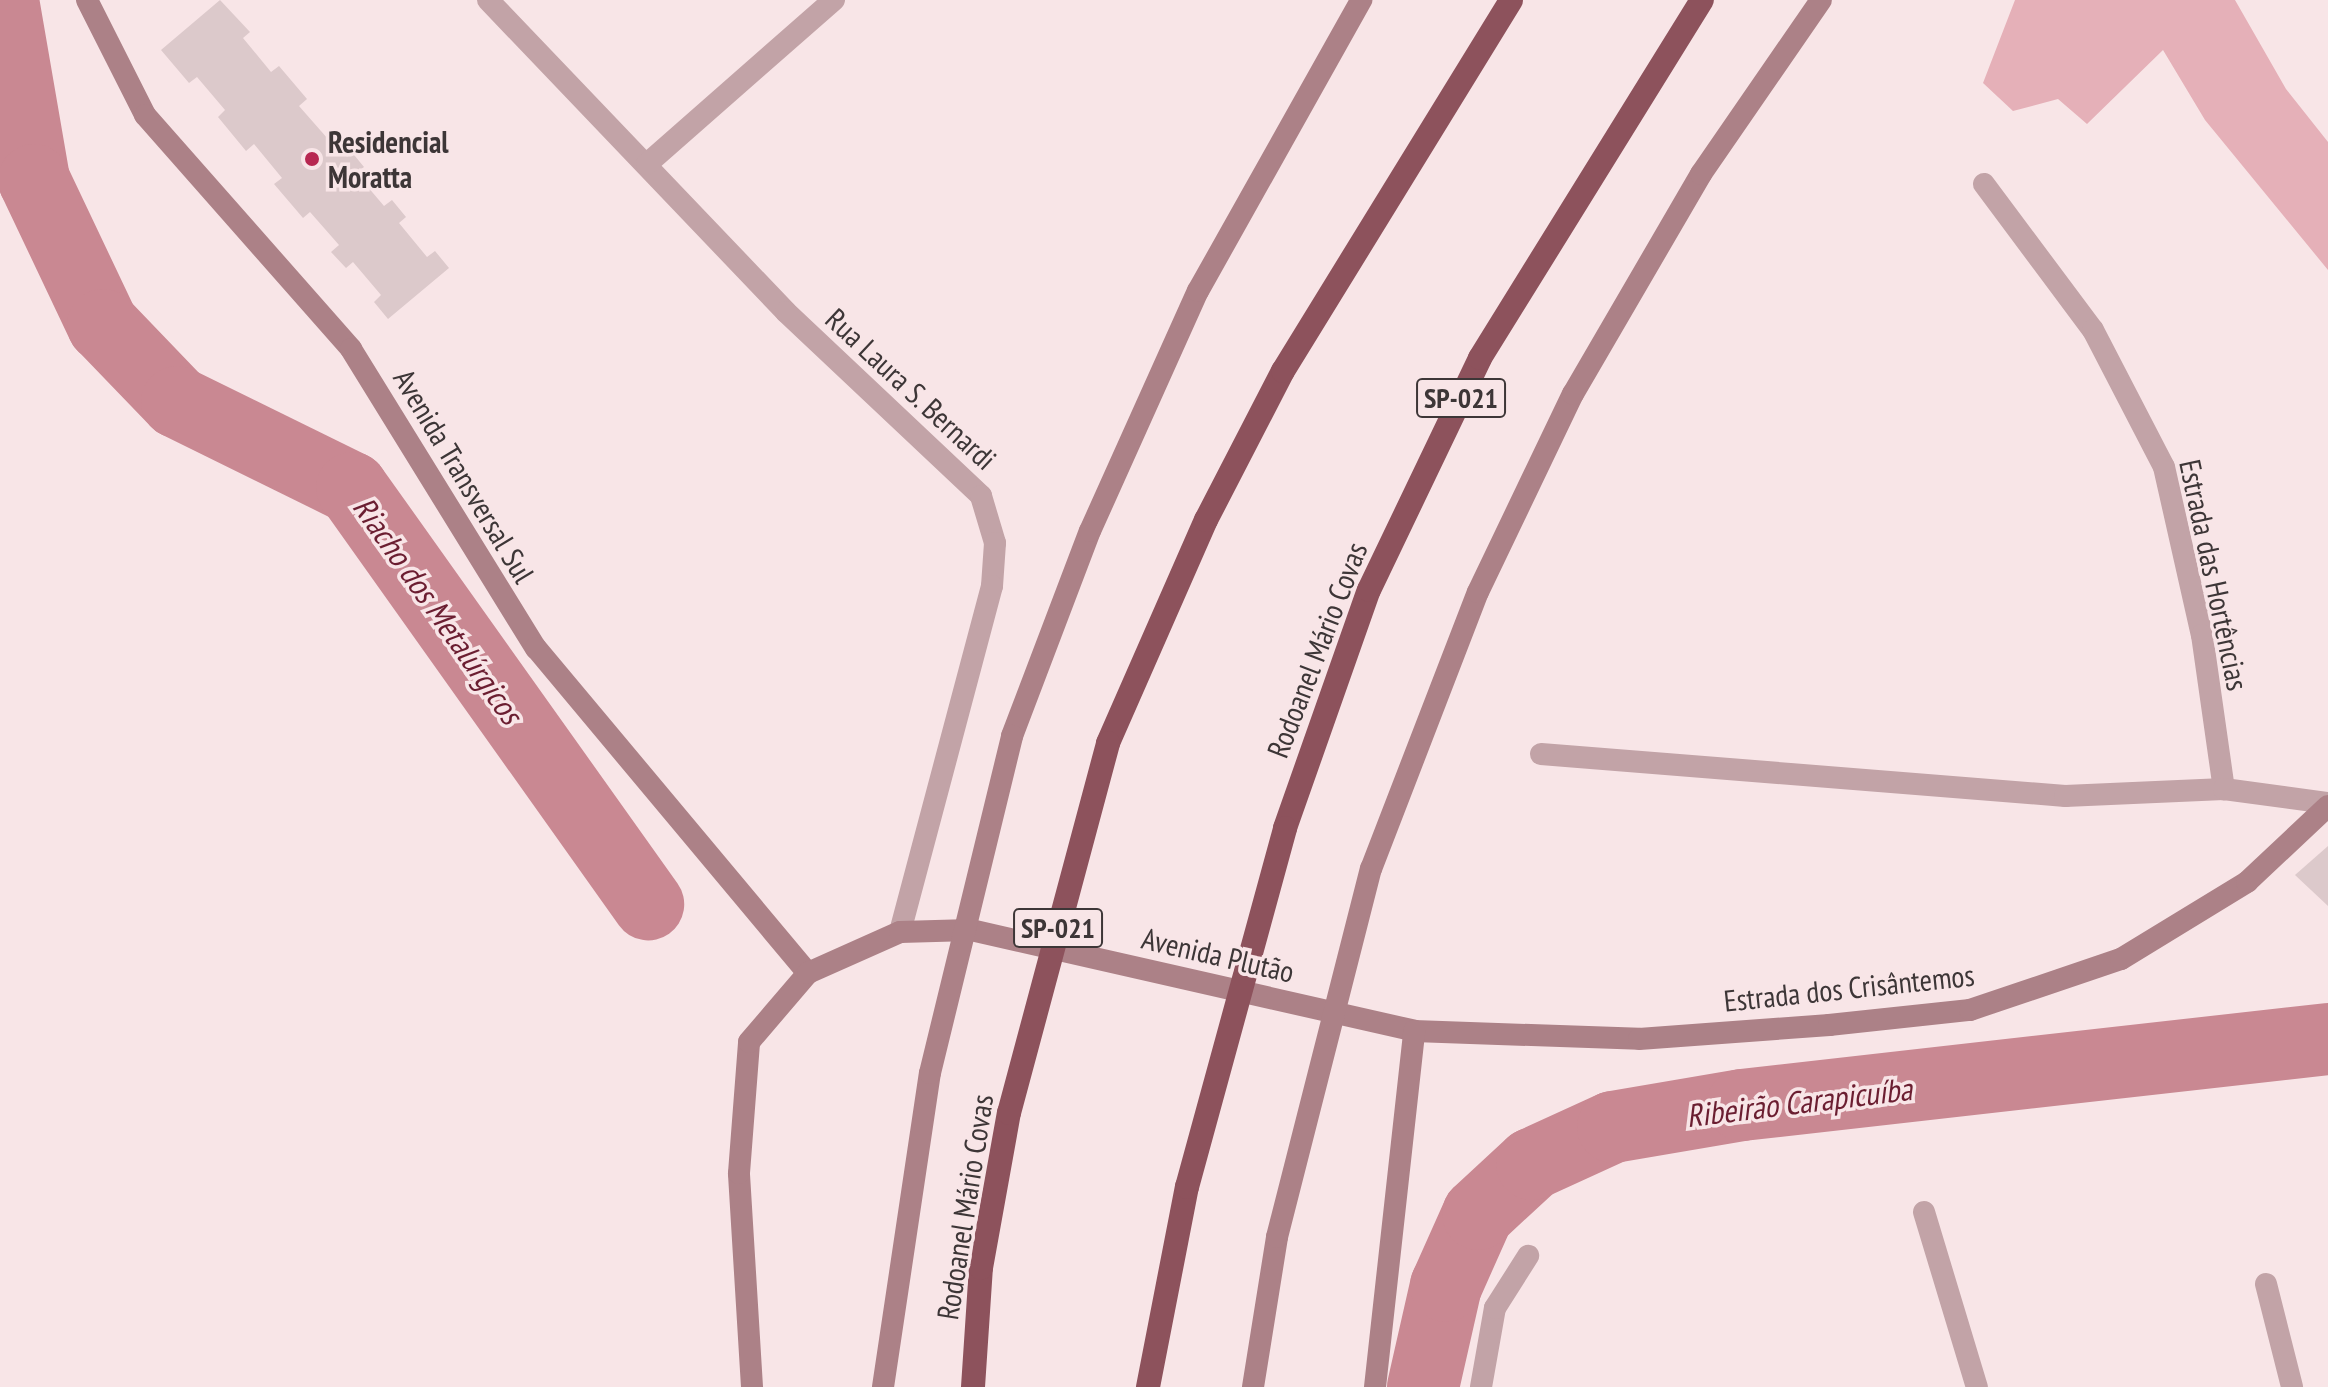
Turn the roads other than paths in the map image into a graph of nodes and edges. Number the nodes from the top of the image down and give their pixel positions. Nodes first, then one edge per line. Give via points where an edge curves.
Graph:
1 (87, 0) edge
2 (488, 0) edge
3 (834, 0) edge
4 (1361, 0) edge
5 (1511, 0) edge
6 (1702, 0) edge
7 (1821, 0) edge
8 (647, 164) junction
9 (1984, 184) dead end
10 (1541, 754) dead end
11 (2224, 789) junction
12 (2328, 805) edge
13 (900, 932) junction
14 (808, 973) junction
15 (1414, 1031) junction
16 (1924, 1212) dead end
17 (1528, 1256) dead end
18 (2266, 1284) dead end
19 (752, 1387) edge
20 (883, 1387) edge
21 (973, 1387) edge
22 (1148, 1387) edge
23 (1253, 1387) edge
24 (1375, 1387) edge
25 (1481, 1387) edge
26 (1977, 1387) edge
27 (2292, 1387) edge

1 - 14 main road, Avenida Transversal Sul via 145,115 351,349 536,648
2 - 8 street, Rua Laura S. Bernardi
3 - 8 street
4 - 20 main road, bridge via 1259,174 1179,330 1090,531 1012,736 930,1073
5 - 21 highway, Rodoanel Mário Covas / SP-021, bridge via 1283,371 1206,520 1108,743 1009,1113 981,1268
6 - 22 highway, Rodoanel Mário Covas / SP-021, bridge via 1480,358 1369,590 1285,828 1187,1187
7 - 23 main road, bridge via 1701,174 1573,394 1478,592 1371,869 1277,1237
8 - 13 street, Rua Laura S. Bernardi via 786,312 981,496 992,522 992,586
9 - 11 street, Estrada das Hortências via 2093,330 2164,467 2202,635
10 - 11 street via 2065,796
11 - 12 street
12 - 15 main road, Estrada dos Crisântemos via 2247,882 2121,959 1970,1010 1639,1039
13 - 14 main road, Avenida Plutão
13 - 15 main road, Avenida Plutão via 971,930
14 - 19 main road, Avenida Plutão via 749,1042 739,1173
15 - 24 main road
16 - 26 street
17 - 25 street via 1495,1308
18 - 27 street

